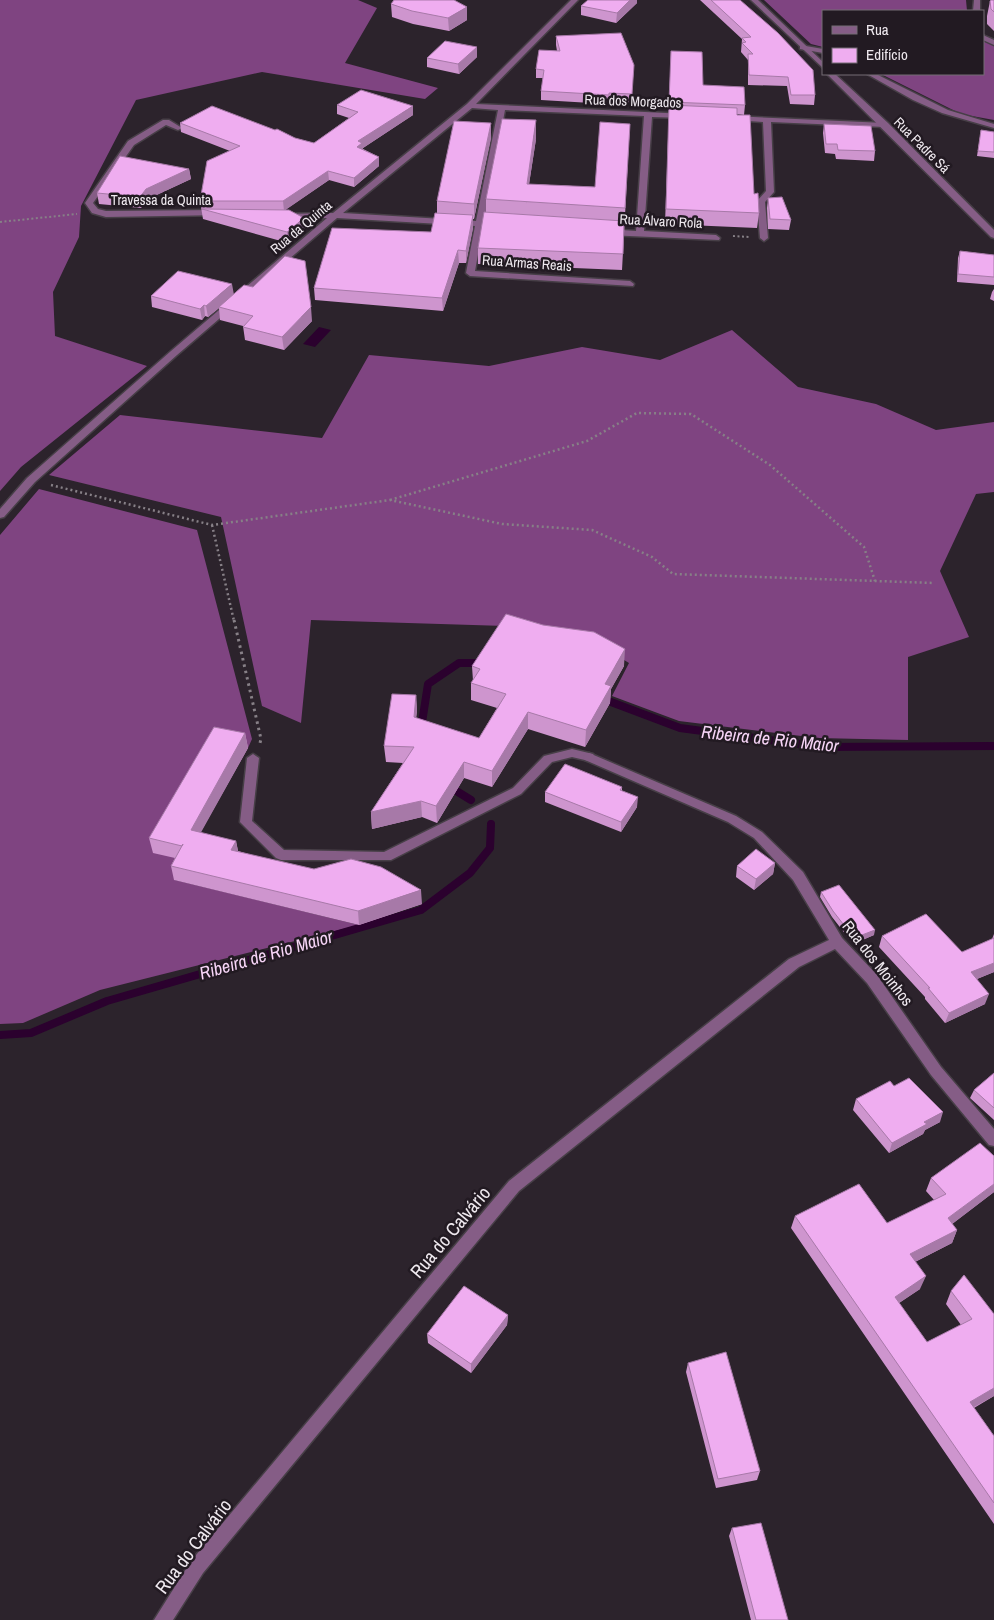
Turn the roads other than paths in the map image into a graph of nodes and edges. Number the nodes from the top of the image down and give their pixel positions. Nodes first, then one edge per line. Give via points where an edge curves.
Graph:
1 (575, 0) edge
2 (754, 0) edge
3 (803, 47) junction
4 (822, 51) edge
5 (822, 65) edge
6 (832, 75) edge
7 (873, 75) edge
8 (470, 106) junction
9 (502, 108) junction
10 (648, 114) junction
11 (698, 116) edge
12 (728, 117) edge
13 (767, 119) junction
14 (885, 125) junction
15 (994, 126) edge
16 (178, 128) edge
17 (227, 214) edge
18 (272, 215) edge
19 (335, 215) junction
20 (479, 224) junction
21 (507, 226) edge
22 (602, 232) edge
23 (640, 234) junction
24 (994, 236) edge
25 (716, 238) road end
26 (764, 238) road end
27 (630, 284) dead end
28 (0, 515) edge
29 (253, 758) road end
30 (837, 942) junction
31 (994, 1139) edge
32 (163, 1620) edge

1 - 8 street, Rua da Quinta
2 - 3 street
3 - 4 street
3 - 5 street
6 - 14 street, Rua Padre Sá
7 - 15 street via 939,111
8 - 9 street, Rua dos Morgados
8 - 19 street, Rua da Quinta
9 - 10 street, Rua dos Morgados
9 - 20 street, Rua Armas Reais
10 - 11 street, Rua dos Morgados
10 - 23 street
12 - 13 street
13 - 14 street
13 - 26 street via 770,192 761,201
14 - 24 street, Rua Padre Sá
16 - 17 street, Travessa da Quinta via 166,122 131,143 89,203 95,211 106,214
18 - 19 street
19 - 20 street
19 - 28 street, Rua da Quinta via 31,480
20 - 21 street
20 - 27 street, Rua Armas Reais via 470,273
22 - 23 street, Rua Álvaro Rola
23 - 25 street, Rua Álvaro Rola
29 - 30 street, Rua dos Moinhos via 246,822 281,855 386,857 518,790 548,759 572,754 589,757 732,819 758,835 798,876
30 - 31 street, Rua dos Moinhos via 872,979 936,1071
30 - 32 street, Rua do Calvário via 794,963 514,1186 197,1567

